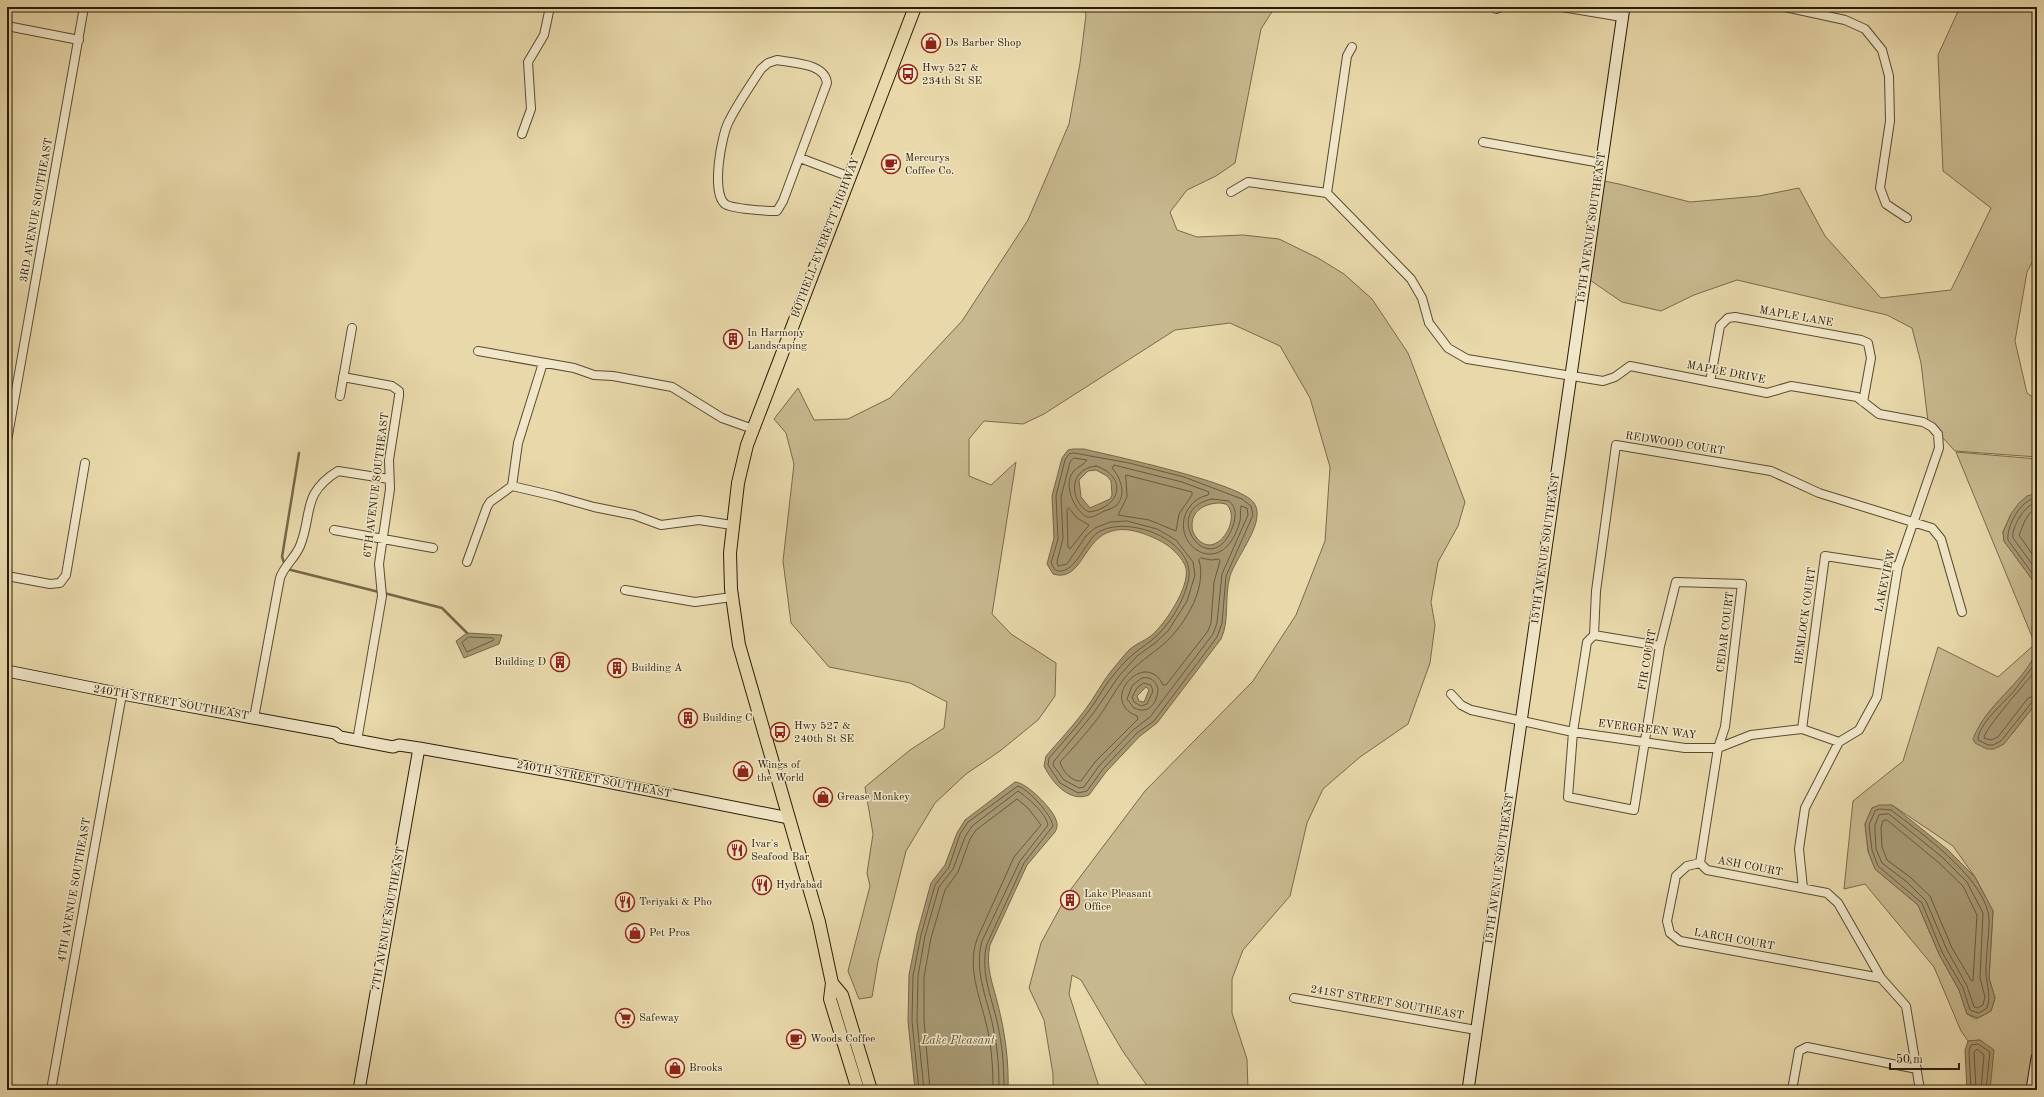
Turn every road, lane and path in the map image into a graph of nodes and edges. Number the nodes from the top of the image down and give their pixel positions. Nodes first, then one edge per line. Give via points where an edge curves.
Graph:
1 (84, 7) edge
2 (550, 7) edge
3 (915, 7) edge
4 (1562, 7) edge
5 (1785, 7) edge
6 (1623, 12) edge
7 (7, 26) edge
8 (79, 40) junction
9 (1352, 47) dead end
10 (522, 134) dead end
11 (1483, 142) dead end
12 (800, 158) junction
13 (1601, 163) junction
14 (850, 177) junction
15 (1231, 192) dead end
16 (1326, 193) junction
17 (1907, 218) dead end
18 (352, 328) dead end
19 (478, 351) dead end
20 (543, 363) junction
21 (1570, 376) junction
22 (343, 377) junction
23 (1710, 382) junction
24 (340, 396) dead end
25 (1863, 402) junction
26 (1923, 422) joint
27 (753, 429) junction
28 (7, 441) edge
29 (85, 463) dead end
30 (389, 479) junction
31 (512, 486) junction
32 (1912, 522) junction
33 (732, 525) junction
34 (334, 530) dead end
35 (382, 539) junction
36 (433, 548) dead end
37 (466, 562) dead end
38 (1898, 566) junction
39 (7, 576) edge
40 (1676, 582) joint
41 (625, 590) dead end
42 (732, 597) junction
43 (1962, 612) dead end
44 (1594, 635) junction
45 (1660, 646) junction
46 (7, 671) edge
47 (122, 694) junction
48 (1451, 694) dead end
49 (254, 718) junction
50 (1521, 720) junction
51 (1802, 728) junction
52 (1572, 732) junction
53 (335, 733) junction
54 (358, 735) junction
55 (1839, 742) junction
56 (1645, 743) junction
57 (399, 745) junction
58 (418, 748) junction
59 (1718, 748) junction
60 (788, 818) junction
61 (1700, 862) junction
62 (1803, 888) junction
63 (1881, 978) junction
64 (832, 983) junction
65 (1294, 998) dead end
66 (1476, 1030) junction
67 (2037, 1058) edge
68 (1917, 1069) junction
69 (51, 1090) edge
70 (359, 1090) edge
71 (858, 1090) edge
72 (871, 1090) edge
73 (1468, 1090) edge
74 (1792, 1090) edge
75 (1920, 1090) edge
76 (2032, 1090) edge

1 - 8 street, 3RD AVENUE SOUTHEAST
2 - 10 street via 544,35 528,62 531,109
3 - 14 main road, BOTHELL-EVERETT HIGHWAY
4 - 6 street
5 - 17 street via 1845,20 1865,29 1882,50 1889,76 1890,121 1880,188 1886,204
6 - 13 street, 15TH AVENUE SOUTHEAST
7 - 8 street
8 - 28 street, 3RD AVENUE SOUTHEAST
9 - 16 street via 1347,56
11 - 13 street
12 - 12 street via 777,211 764,212 726,204 719,197 717,186 724,133 728,122 761,69 777,60 814,67 826,76 827,83
12 - 14 street
13 - 21 street, 15TH AVENUE SOUTHEAST
14 - 27 main road, BOTHELL-EVERETT HIGHWAY
15 - 16 street via 1248,182
16 - 21 street, MAPLE DRIVE via 1411,279 1422,298 1429,324 1448,348 1467,359
18 - 22 street
19 - 20 street
20 - 27 street via 574,368 594,375 672,387 722,418
20 - 31 street via 518,443
21 - 23 street, MAPLE DRIVE via 1603,381 1615,377 1630,366
21 - 50 street, 15TH AVENUE SOUTHEAST
22 - 24 street
22 - 30 street, 6TH AVENUE SOUTHEAST via 392,386 399,390 389,460
23 - 25 street, MAPLE DRIVE via 1766,393 1791,386 1856,397
23 - 25 street, MAPLE LANE via 1720,326 1728,318 1735,317 1868,343 1871,358
25 - 26 street, MAPLE DRIVE via 1879,414
26 - 32 street, LAKEVIEW via 1938,434 1939,448
27 - 33 main road, BOTHELL-EVERETT HIGHWAY via 738,483
29 - 39 street via 66,575 60,582 50,584
30 - 35 street, 6TH AVENUE SOUTHEAST
30 - 49 street via 338,471 312,496 299,548 280,578
31 - 33 street via 634,515 661,525 699,520
31 - 37 street via 490,502
32 - 38 street, LAKEVIEW
32 - 43 street via 1932,528 1941,539
32 - 44 street, REDWOOD COURT via 1819,493 1771,471 1616,445 1596,591
33 - 42 main road, BOTHELL-EVERETT HIGHWAY
34 - 35 street
35 - 36 street
35 - 54 street, 6TH AVENUE SOUTHEAST via 379,564 382,596
38 - 51 street, HEMLOCK COURT via 1825,556
38 - 55 street, LAKEVIEW via 1877,697 1859,730
40 - 45 street, FIR COURT
40 - 59 street, CEDAR COURT via 1742,584 1725,727
41 - 42 street via 695,602
42 - 60 main road, BOTHELL-EVERETT HIGHWAY via 738,645
44 - 45 street
44 - 52 street via 1587,642
45 - 56 street, FIR COURT
46 - 47 street, 240TH STREET SOUTHEAST
47 - 49 street, 240TH STREET SOUTHEAST
47 - 69 street, 4TH AVENUE SOUTHEAST
48 - 50 street, EVERGREEN WAY via 1461,705 1471,710
49 - 53 street, 240TH STREET SOUTHEAST
50 - 52 street, EVERGREEN WAY
50 - 66 street, 15TH AVENUE SOUTHEAST
51 - 55 street, EVERGREEN WAY
51 - 59 street, EVERGREEN WAY via 1751,735
52 - 56 street, EVERGREEN WAY
52 - 56 street, FIR COURT via 1568,797 1634,810
53 - 54 street, 240TH STREET SOUTHEAST via 340,731
53 - 57 street, 240TH STREET SOUTHEAST via 340,737 393,747
54 - 57 street, 240TH STREET SOUTHEAST via 393,740
55 - 62 street via 1805,808 1799,849
56 - 59 street, EVERGREEN WAY via 1685,748
57 - 58 street, 240TH STREET SOUTHEAST
58 - 60 street, 240TH STREET SOUTHEAST via 567,774
58 - 70 street, 7TH AVENUE SOUTHEAST
59 - 61 street
60 - 64 main road, BOTHELL-EVERETT HIGHWAY via 819,922
61 - 62 street, ASH COURT via 1707,870
61 - 63 street, LARCH COURT via 1687,866 1676,876 1667,921 1670,934 1680,941
62 - 63 street, ASH COURT via 1827,893 1838,903
63 - 68 street via 1906,1006
64 - 71 main road, BOTHELL-EVERETT HIGHWAY via 830,999
64 - 72 main road, BOTHELL-EVERETT HIGHWAY via 842,995
65 - 66 street, 241ST STREET SOUTHEAST
66 - 73 street, 15TH AVENUE SOUTHEAST
67 - 76 street
68 - 74 street via 1807,1047 1799,1051
68 - 75 street

